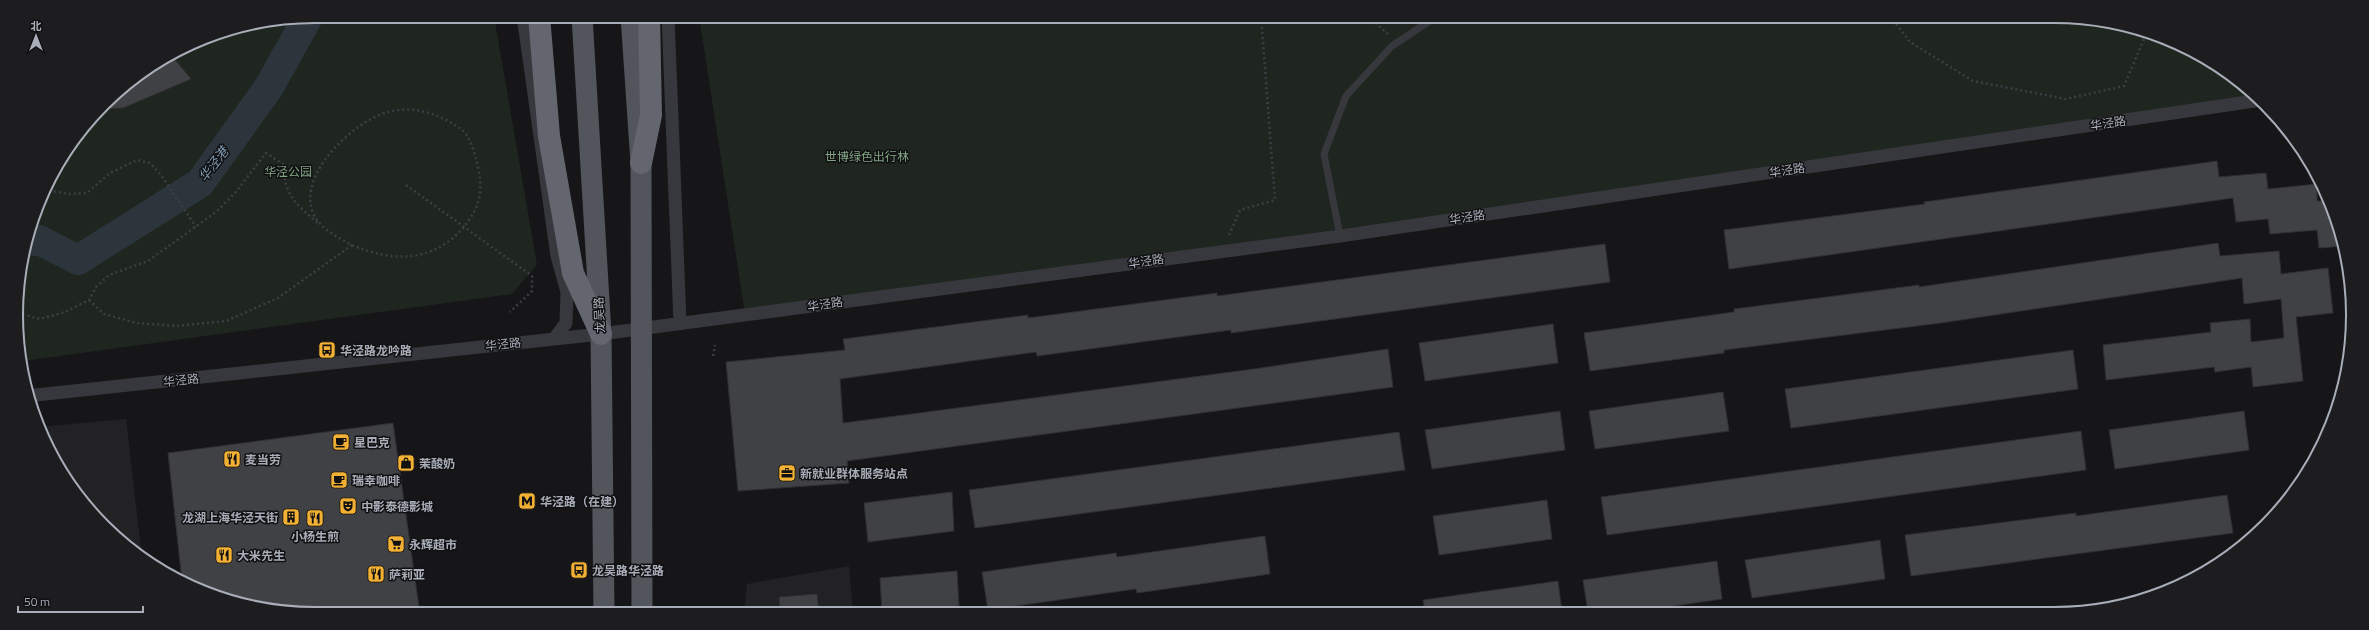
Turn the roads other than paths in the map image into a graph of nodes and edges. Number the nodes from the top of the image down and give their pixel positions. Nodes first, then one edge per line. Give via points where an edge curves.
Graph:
1 (524, 23) edge
2 (540, 23) edge
3 (582, 23) edge
4 (631, 23) edge
5 (649, 23) edge
6 (668, 23) edge
7 (1426, 23) edge
8 (2253, 101) edge
9 (641, 164) junction
10 (1340, 236) junction
11 (680, 323) junction
12 (642, 328) junction
13 (601, 334) junction
14 (554, 339) junction
15 (34, 395) edge
16 (604, 607) edge
17 (642, 607) edge

1 - 14 street via 556,256 567,292 566,323
2 - 13 highway via 549,136 573,273
3 - 13 main road, 龙吴路
4 - 9 main road
5 - 9 highway via 652,115
6 - 11 street
7 - 10 lane via 1397,42 1346,96 1324,154
8 - 10 street, 华泾路
9 - 12 main road
10 - 11 street, 华泾路
11 - 12 street, 华泾路
12 - 13 street, 华泾路
12 - 17 main road
13 - 14 street, 华泾路
13 - 16 main road, 龙吴路
14 - 15 street, 华泾路

